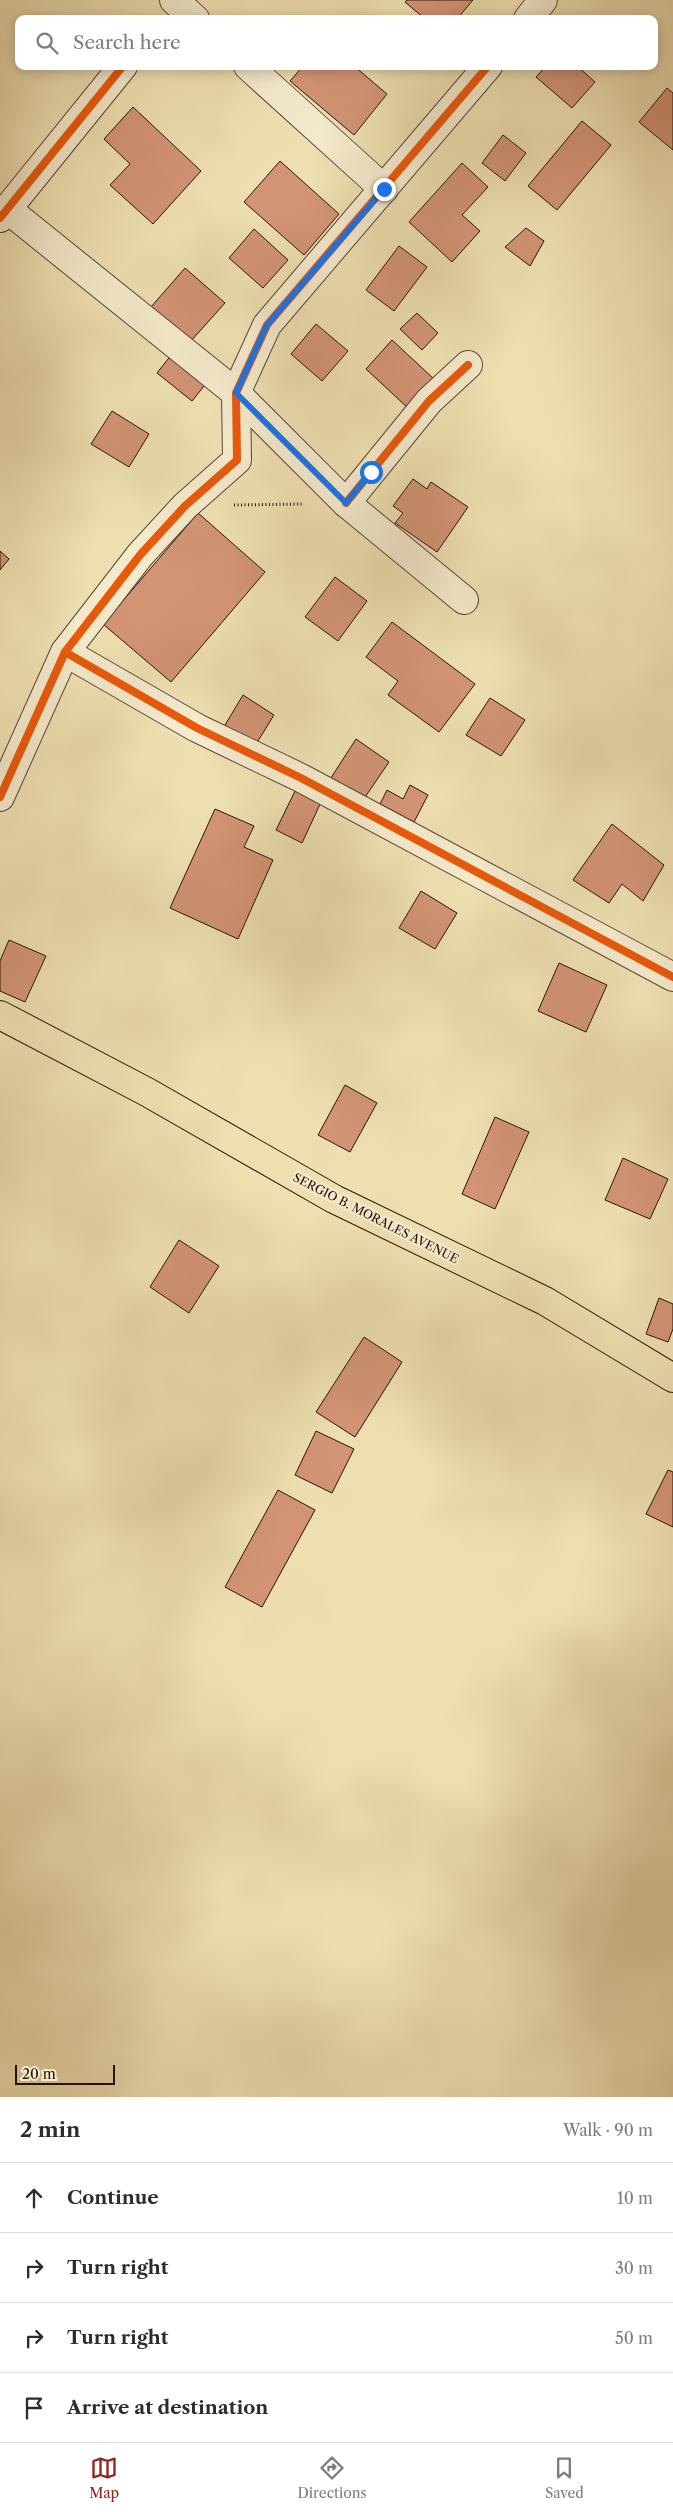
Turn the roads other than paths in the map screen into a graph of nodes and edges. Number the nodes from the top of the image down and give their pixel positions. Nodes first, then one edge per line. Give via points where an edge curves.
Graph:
1 (543, 0) edge
2 (531, 15) edge
3 (120, 70) edge
4 (252, 70) edge
5 (485, 70) edge
6 (384, 189) junction
7 (3, 214) edge
8 (468, 365) dead end
9 (236, 393) junction
10 (346, 503) junction
11 (464, 600) dead end
12 (65, 652) junction
13 (0, 797) edge
14 (673, 977) edge
15 (0, 1015) edge
16 (673, 1378) edge

1 - 2 street
3 - 7 street
4 - 6 street
5 - 6 street
6 - 9 street via 267,325
7 - 9 street
8 - 10 street via 429,401
9 - 10 street
9 - 12 street via 238,460 185,506 140,554
10 - 11 street
12 - 13 street
12 - 14 street via 196,728 302,778
15 - 16 main road, SERGIO B. MORALES AVENUE via 147,1092 334,1199 545,1301

